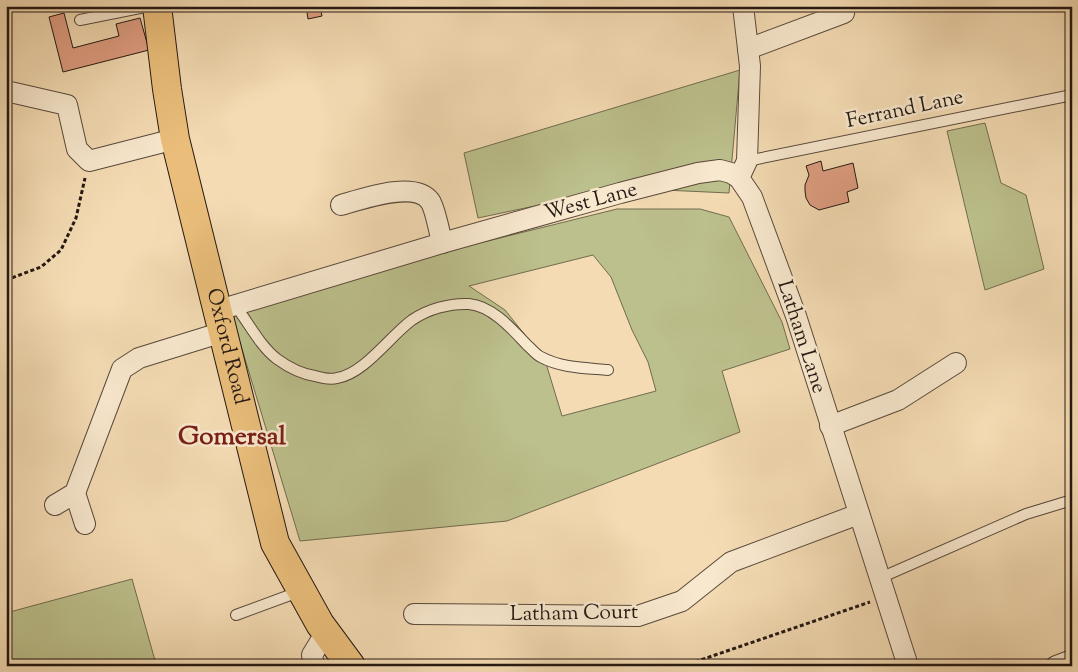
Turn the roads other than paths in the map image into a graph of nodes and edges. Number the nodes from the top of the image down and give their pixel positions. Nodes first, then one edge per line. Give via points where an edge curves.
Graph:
1 (150, 6) edge
2 (157, 6) edge
3 (743, 6) edge
4 (844, 13) dead end
5 (80, 20) dead end
6 (748, 49) junction
7 (6, 91) edge
8 (1072, 95) edge
9 (175, 140) junction
10 (743, 170) junction
11 (341, 205) dead end
12 (442, 243) junction
13 (225, 316) junction
14 (956, 363) dead end
15 (608, 370) dead end
16 (830, 426) junction
17 (75, 492) junction
18 (1072, 500) edge
19 (55, 505) dead end
20 (859, 514) junction
21 (85, 524) dead end
22 (880, 578) junction
23 (302, 590) junction
24 (414, 614) dead end
25 (236, 615) dead end
26 (328, 634) junction
27 (1072, 660) edge
28 (314, 666) edge
29 (351, 666) edge
30 (908, 666) edge
31 (1056, 666) edge

1 - 5 lane
2 - 9 main road, Oxford Road
3 - 6 street
4 - 6 street
6 - 10 street via 750,66
7 - 9 street via 67,105 77,149 89,161
8 - 10 lane, Ferrand Lane
9 - 13 main road, Oxford Road
10 - 12 street, West Lane via 698,173
10 - 16 street, Latham Lane via 796,316
11 - 12 street via 372,195 418,192 430,202
12 - 13 street, West Lane
13 - 15 lane via 262,341 277,358 303,374 327,379 350,374 412,320 456,304 488,310 539,357 553,363
13 - 17 street, West Lane via 122,369
13 - 23 main road, Oxford Road via 275,543
14 - 16 street via 898,400
16 - 20 street, Latham Lane
17 - 19 street
17 - 21 street
18 - 22 lane via 1026,514
20 - 22 street, Latham Lane
20 - 24 street, Latham Court via 731,562 682,601 638,616
22 - 30 street, Latham Lane
23 - 25 lane
23 - 26 main road, Oxford Road
26 - 28 street via 312,655
26 - 29 main road, Oxford Road
27 - 31 street

